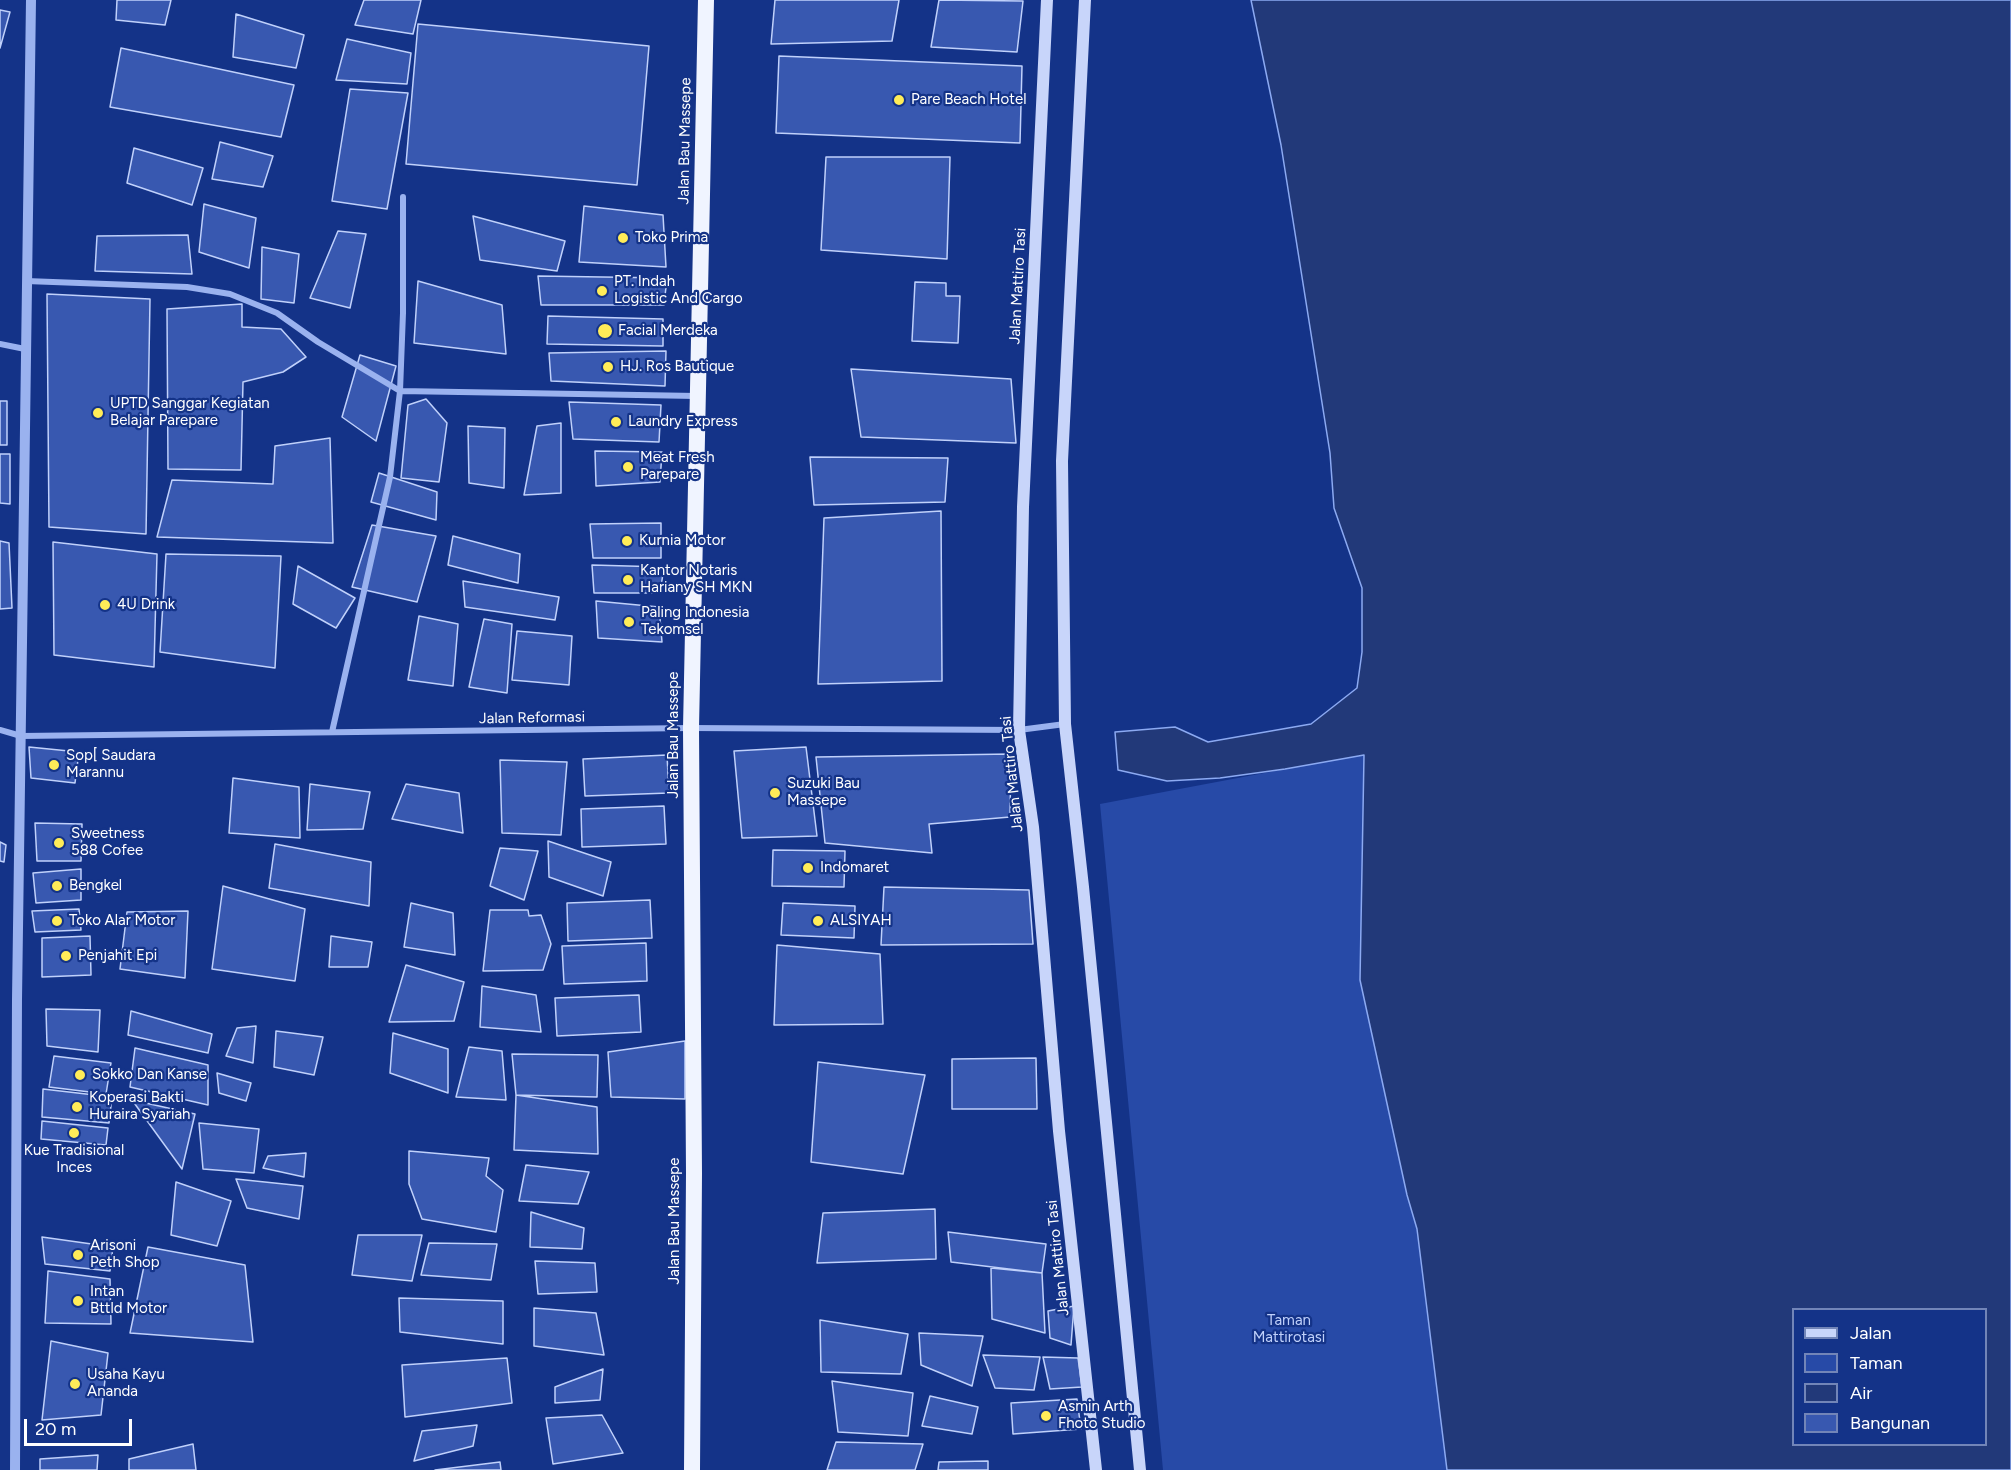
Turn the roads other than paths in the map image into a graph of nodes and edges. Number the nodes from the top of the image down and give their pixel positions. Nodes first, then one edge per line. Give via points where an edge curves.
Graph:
1 (31, 0) edge
2 (706, 0) edge
3 (1047, 0) edge
4 (1085, 0) edge
5 (403, 197) dead end
6 (27, 281) junction
7 (0, 344) edge
8 (25, 349) junction
9 (400, 391) junction
10 (698, 396) junction
11 (1065, 724) junction
12 (691, 728) junction
13 (0, 730) edge
14 (1019, 730) junction
15 (332, 732) junction
16 (21, 736) junction
17 (15, 1470) edge
18 (692, 1470) edge
19 (1096, 1470) edge
20 (1140, 1470) edge

1 - 6 street
2 - 10 highway, Jalan Bau Massepe
3 - 14 main road, Jalan Mattiro Tasi via 1023,507
4 - 11 main road via 1062,461
5 - 9 street
6 - 8 street
6 - 9 street via 188,287 230,294 277,313
7 - 8 street
8 - 16 street
9 - 10 street
9 - 15 street via 390,477
10 - 12 highway, Jalan Bau Massepe
11 - 14 street, Jalan Reformasi
11 - 20 main road
12 - 14 street, Jalan Reformasi
12 - 15 street, Jalan Reformasi
12 - 18 highway, Jalan Bau Massepe
13 - 16 street, Jalan Reformasi
14 - 19 main road, Jalan Mattiro Tasi via 1033,827 1059,1131
15 - 16 street, Jalan Reformasi
16 - 17 street

